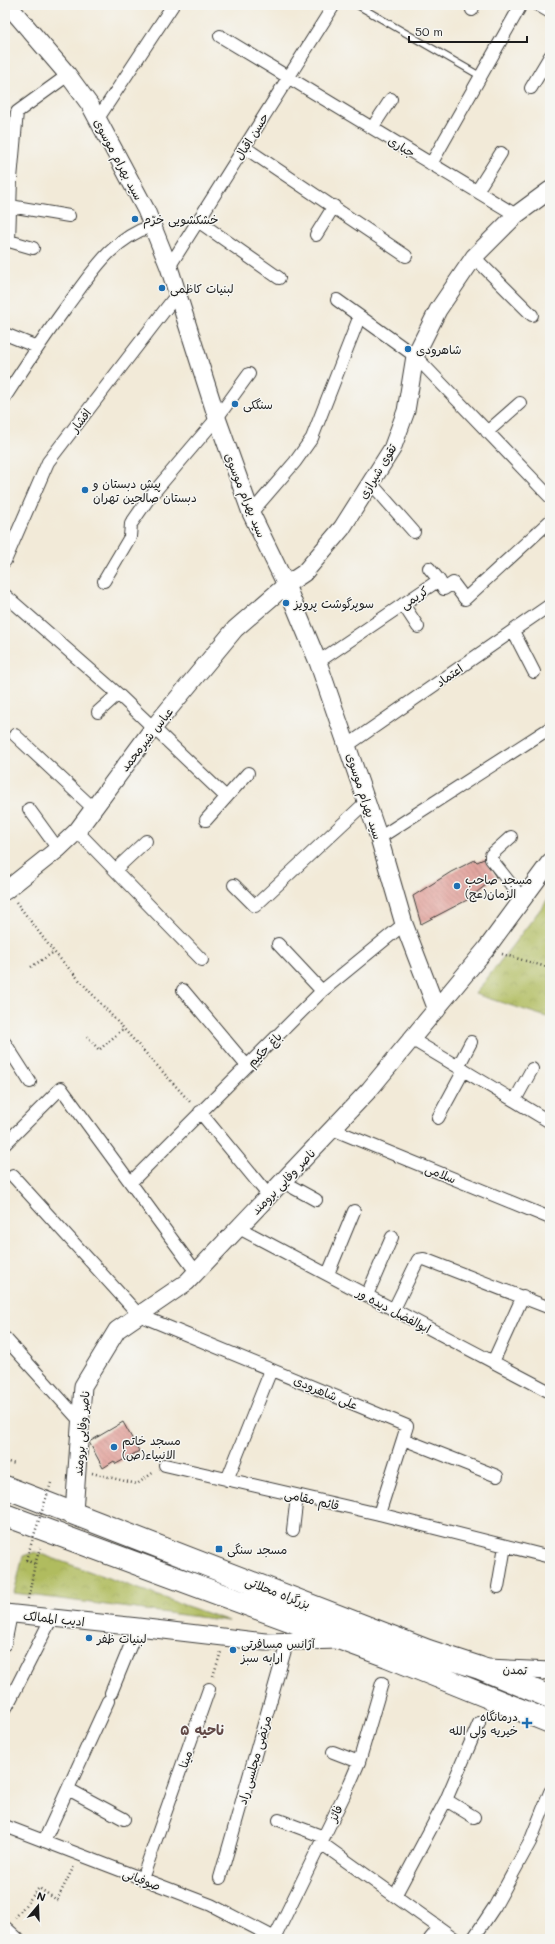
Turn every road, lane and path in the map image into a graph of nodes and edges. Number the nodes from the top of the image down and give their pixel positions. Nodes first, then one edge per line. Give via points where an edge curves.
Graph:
1 (8, 5) edge
2 (173, 5) edge
3 (357, 5) edge
4 (521, 5) edge
5 (538, 5) edge
6 (328, 7) edge
7 (550, 12) edge
8 (220, 36) dead end
9 (550, 56) edge
10 (68, 75) junction
11 (288, 77) junction
12 (482, 77) junction
13 (531, 88) dead end
14 (391, 99) dead end
15 (97, 120) junction
16 (372, 128) junction
17 (244, 147) junction
18 (501, 153) dead end
19 (431, 164) junction
20 (550, 190) edge
21 (477, 191) junction
22 (10, 206) junction
23 (334, 206) junction
24 (516, 215) junction
25 (69, 216) dead end
26 (198, 221) junction
27 (152, 226) junction
28 (316, 235) dead end
29 (33, 248) dead end
30 (406, 256) dead end
31 (474, 257) junction
32 (169, 267) junction
33 (278, 278) dead end
34 (178, 293) junction
35 (337, 300) dead end
36 (532, 314) dead end
37 (359, 318) junction
38 (5, 334) edge
39 (37, 347) junction
40 (415, 356) junction
41 (249, 374) dead end
42 (5, 397) edge
43 (520, 403) dead end
44 (217, 418) junction
45 (487, 432) junction
46 (370, 482) junction
47 (550, 498) edge
48 (251, 513) junction
49 (550, 521) edge
50 (414, 532) dead end
51 (5, 561) edge
52 (429, 568) dead end
53 (439, 580) junction
54 (104, 581) dead end
55 (286, 585) junction
56 (5, 595) edge
57 (403, 604) junction
58 (550, 605) edge
59 (418, 627) dead end
60 (513, 631) junction
61 (318, 662) junction
62 (534, 672) dead end
63 (118, 694) junction
64 (98, 712) dead end
65 (154, 727) junction
66 (550, 728) edge
67 (15, 735) dead end
68 (348, 745) junction
69 (248, 773) dead end
70 (226, 797) junction
71 (366, 802) junction
72 (93, 808) junction
73 (29, 809) dead end
74 (206, 820) dead end
75 (77, 831) junction
76 (511, 837) dead end
77 (379, 838) junction
78 (146, 841) dead end
79 (58, 849) junction
80 (550, 862) edge
81 (115, 870) junction
82 (234, 885) dead end
83 (6, 890) edge
84 (524, 901) junction
85 (404, 924) junction
86 (278, 944) dead end
87 (486, 949) junction
88 (54, 952) junction
89 (202, 960) dead end
90 (31, 967) dead end
91 (550, 968) edge
92 (183, 990) dead end
93 (322, 991) junction
94 (437, 1010) junction
95 (123, 1028) junction
96 (87, 1036) dead end
97 (413, 1040) junction
98 (471, 1042) dead end
99 (5, 1043) edge
100 (247, 1066) junction
101 (461, 1068) junction
102 (532, 1069) dead end
103 (30, 1082) dead end
104 (515, 1100) junction
105 (200, 1112) junction
106 (438, 1118) dead end
107 (550, 1122) edge
108 (332, 1129) junction
109 (5, 1144) edge
110 (13, 1176) dead end
111 (131, 1182) junction
112 (283, 1182) junction
113 (269, 1196) junction
114 (316, 1200) dead end
115 (354, 1211) dead end
116 (550, 1218) edge
117 (239, 1228) junction
118 (392, 1237) dead end
119 (196, 1272) junction
120 (328, 1274) junction
121 (367, 1295) junction
122 (523, 1296) junction
123 (550, 1308) edge
124 (394, 1309) junction
125 (139, 1315) junction
126 (5, 1338) edge
127 (493, 1362) junction
128 (271, 1370) junction
129 (550, 1392) edge
130 (81, 1422) junction
131 (403, 1439) junction
132 (5, 1461) edge
133 (15, 1464) dead end
134 (165, 1466) joint
135 (78, 1470) junction
136 (497, 1476) dead end
137 (227, 1480) junction
138 (51, 1483) dead end
139 (5, 1487) edge
140 (297, 1496) junction
141 (74, 1512) junction
142 (379, 1514) junction
143 (5, 1515) edge
144 (47, 1530) junction
145 (293, 1530) dead end
146 (504, 1546) junction
147 (550, 1557) edge
148 (35, 1564) junction
149 (498, 1587) dead end
150 (14, 1614) edge
151 (51, 1619) junction
152 (138, 1626) junction
153 (225, 1638) junction
154 (341, 1640) junction
155 (287, 1642) junction
156 (5, 1644) edge
157 (480, 1668) junction
158 (550, 1671) edge
159 (382, 1683) dead end
160 (550, 1684) edge
161 (210, 1689) joint
162 (550, 1697) edge
163 (7, 1706) dead end
164 (550, 1722) edge
165 (479, 1723) dead end
166 (333, 1752) dead end
167 (359, 1762) junction
168 (68, 1789) junction
169 (550, 1792) edge
170 (446, 1800) junction
171 (474, 1817) dead end
172 (124, 1819) dead end
173 (279, 1820) dead end
174 (5, 1826) edge
175 (322, 1840) junction
176 (44, 1841) junction
177 (80, 1854) junction
178 (220, 1878) dead end
179 (142, 1879) junction
180 (395, 1896) junction
181 (6, 1928) edge
182 (439, 1928) junction
183 (18, 1939) edge
184 (275, 1939) edge
185 (430, 1939) edge
186 (455, 1939) edge
187 (473, 1939) edge

1 - 10 street, سید بهرام موسوی
2 - 15 street
3 - 12 lane
4 - 12 street
5 - 7 street
6 - 11 street, حسن اقبال
8 - 11 street, جباری
9 - 13 street
10 - 15 street, سید بهرام موسوی
10 - 22 street via 17,112
11 - 16 street, جباری
11 - 17 street, حسن اقبال
12 - 19 street
14 - 16 street
15 - 27 street, سید بهرام موسوی via 146,210
16 - 19 street, جباری
17 - 23 street
17 - 26 street, حسن اقبال
18 - 21 street
19 - 21 street, جباری
20 - 24 street, تقوی شیرازی
21 - 24 street, جباری
22 - 25 street
22 - 29 street via 9,242
23 - 28 street
23 - 30 street
24 - 31 street, تقوی شیرازی
26 - 32 street, حسن اقبال
26 - 33 street
27 - 32 street, سید بهرام موسوی
27 - 39 street via 137,230 112,249 98,264
31 - 36 street
31 - 40 street, تقوی شیرازی via 438,310
32 - 34 street, سید بهرام موسوی
34 - 44 street, سید بهرام موسوی
34 - 51 street, افشار via 48,462
35 - 37 street
37 - 40 street
37 - 48 street via 312,438
38 - 39 street
39 - 42 street
40 - 45 street
40 - 46 street, تقوی شیرازی via 406,411 392,449
41 - 44 street
43 - 45 street
44 - 48 street, سید بهرام موسوی
44 - 54 street via 149,498 131,524 130,537
45 - 47 street
46 - 50 street
46 - 55 street, تقوی شیرازی via 342,528 322,554 304,573
48 - 55 street, سید بهرام موسوی
49 - 53 street, کریمی via 465,599 453,583 444,589
52 - 53 street
53 - 57 street, کریمی
55 - 61 street, سید بهرام موسوی
55 - 65 street, عباس شیرمحمد via 235,629
56 - 63 street
57 - 59 street
57 - 61 street, کریمی
58 - 60 street, اعتماد
60 - 62 street
60 - 68 street, اعتماد
61 - 68 street, سید بهرام موسوی
63 - 64 street
63 - 65 street
65 - 70 street
65 - 72 street, عباس شیرمحمد
66 - 77 street
67 - 72 street
68 - 71 street, سید بهرام موسوی
69 - 70 street
70 - 74 street
71 - 77 street, سید بهرام موسوی
71 - 82 street via 255,906
72 - 75 street, عباس شیرمحمد
73 - 79 street
75 - 79 street, عباس شیرمحمد
75 - 81 street
76 - 84 street via 491,855 491,859
77 - 85 street, سید بهرام موسوی
78 - 81 street
79 - 83 street, عباس شیرمحمد
80 - 84 street, ناصر وفایی برومند
81 - 89 street
83 - 88 path
84 - 87 street, ناصر وفایی برومند
85 - 93 street, باغ حکیم
85 - 94 street, سید بهرام موسوی
86 - 93 street
87 - 91 path
87 - 94 street, ناصر وفایی برومند
88 - 90 path
88 - 95 path
92 - 100 street
93 - 100 street, باغ حکیم
94 - 97 street, ناصر وفایی برومند
95 - 96 path via 99,1050
95 - 105 path
97 - 101 street
97 - 108 street, ناصر وفایی برومند
98 - 101 street
99 - 103 street
100 - 105 street, باغ حکیم
101 - 104 street
101 - 106 street
102 - 104 street
104 - 107 street
105 - 111 street, باغ حکیم
105 - 113 street
108 - 112 street, ناصر وفایی برومند
108 - 116 street, سلامی
109 - 111 street via 61,1088
110 - 125 street
111 - 119 street
112 - 113 street, ناصر وفایی برومند
112 - 114 street
113 - 117 street, ناصر وفایی برومند
115 - 120 street
117 - 119 street, ناصر وفایی برومند
117 - 120 street, ابوالفضل دیده ور
118 - 121 street
119 - 125 street, ناصر وفایی برومند via 187,1282
120 - 121 street, ابوالفضل دیده ور
121 - 124 street, ابوالفضل دیده ور
122 - 123 street
122 - 124 street via 424,1259 418,1260
122 - 127 street
124 - 127 street, ابوالفضل دیده ور
125 - 128 street, علی شاهرودی
125 - 130 street, ناصر وفایی برومند via 117,1330 83,1386
126 - 130 street
127 - 129 street, ابوالفضل دیده ور
128 - 131 street, علی شاهرودی via 406,1426
128 - 137 street
130 - 135 street, ناصر وفایی برومند
131 - 136 street
131 - 142 street
132 - 133 path
134 - 135 path via 137,1484
134 - 137 street, قائم مقامی
135 - 141 street, ناصر وفایی برومند
137 - 140 street, قائم مقامی
138 - 148 path, bridge via 26,1560
139 - 141 highway, بزرگراه محلاتی
140 - 142 street, قائم مقامی
140 - 145 street
141 - 157 highway, بزرگراه محلاتی via 428,1651
142 - 146 street, قائم مقامی
143 - 144 highway, بزرگراه محلاتی
144 - 148 path
144 - 154 highway, بزرگراه محلاتی
146 - 147 street, قائم مقامی
146 - 149 street
148 - 150 path
150 - 151 street, ادیب الممالک
150 - 156 street
151 - 152 street, ادیب الممالک
151 - 163 street
152 - 153 street, ادیب الممالک
152 - 168 street
153 - 155 street, ادیب الممالک
153 - 161 path
154 - 155 street, ادیب الممالک
154 - 164 highway, بزرگراه محلاتی
155 - 178 street, مرتضی مجلسی راد
157 - 158 street, تمدن
157 - 160 highway
157 - 162 highway, بزرگراه محلاتی
159 - 167 street, فائز
161 - 179 street, مینا
165 - 170 street
166 - 167 street
167 - 175 street, فائز
168 - 172 street
168 - 176 street
169 - 187 street via 530,1842 496,1906
170 - 171 street
170 - 180 street
173 - 175 street
174 - 176 street, صوفیانی
175 - 180 street
175 - 184 street, فائز
176 - 177 street, صوفیانی
177 - 179 street, صوفیانی
177 - 181 path via 57,1900 39,1888
179 - 184 street, صوفیانی via 211,1906
180 - 182 street
181 - 183 street
182 - 185 street
182 - 186 street

